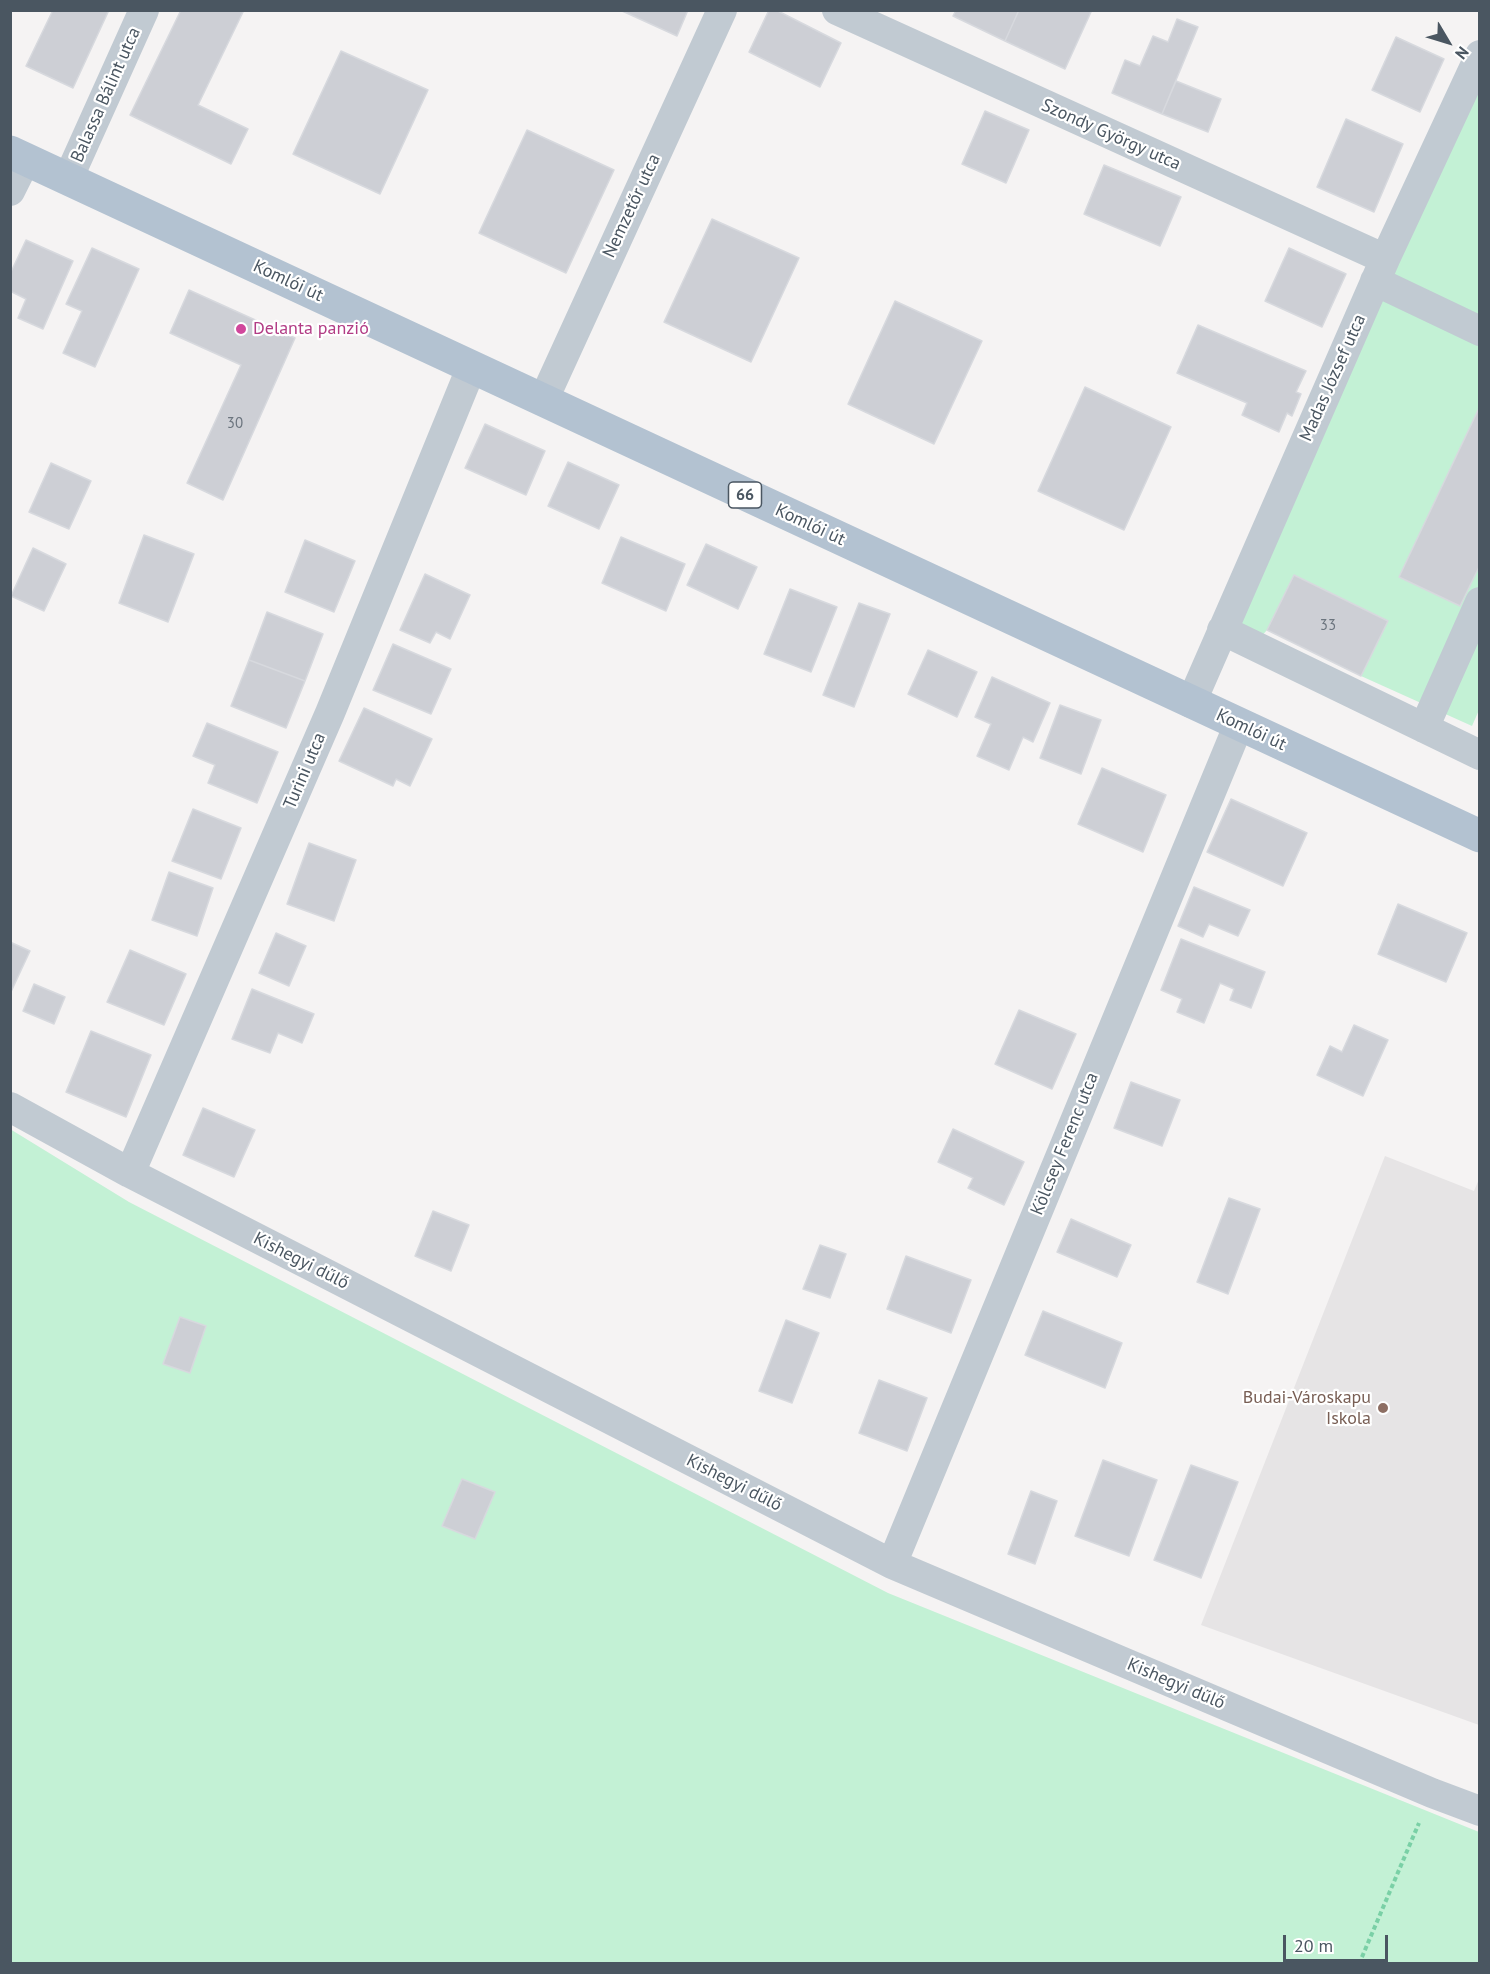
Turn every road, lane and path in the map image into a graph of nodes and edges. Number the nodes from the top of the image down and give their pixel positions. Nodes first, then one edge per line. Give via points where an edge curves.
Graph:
1 (144, 10) edge
2 (722, 10) edge
3 (837, 10) edge
4 (1479, 55) edge
5 (18, 156) edge
6 (68, 179) junction
7 (10, 191) edge
8 (1380, 270) junction
9 (1479, 331) edge
10 (472, 366) junction
11 (543, 400) junction
12 (1479, 602) edge
13 (1222, 630) junction
14 (1191, 703) junction
15 (1239, 724) junction
16 (1424, 728) junction
17 (1479, 755) edge
18 (1479, 836) edge
19 (10, 1107) edge
20 (130, 1173) junction
21 (892, 1564) junction
22 (1432, 1793) junction
23 (1479, 1811) edge
24 (1359, 1964) edge

1 - 6 street, Balassa Bálint utca
2 - 11 street, Nemzetőr utca
3 - 8 street, Szondy György utca
4 - 8 street, Madas József utca
5 - 6 main road, Komlói út / 66
5 - 7 street
6 - 10 main road, Komlói út / 66
8 - 9 street, Szondy György utca
8 - 13 street, Madas József utca
10 - 11 main road, Komlói út / 66
10 - 20 street, Turini utca via 330,713
11 - 14 main road, Komlói út / 66
12 - 16 street
13 - 14 street, Madas József utca
13 - 16 street
14 - 15 main road, Komlói út / 66
15 - 18 main road, Komlói út / 66
15 - 21 street, Kölcsey Ferenc utca
16 - 17 street
19 - 20 street, Kishegyi dűlő
20 - 21 street, Kishegyi dűlő
21 - 22 street, Kishegyi dűlő
22 - 23 street, Kishegyi dűlő
22 - 24 path

